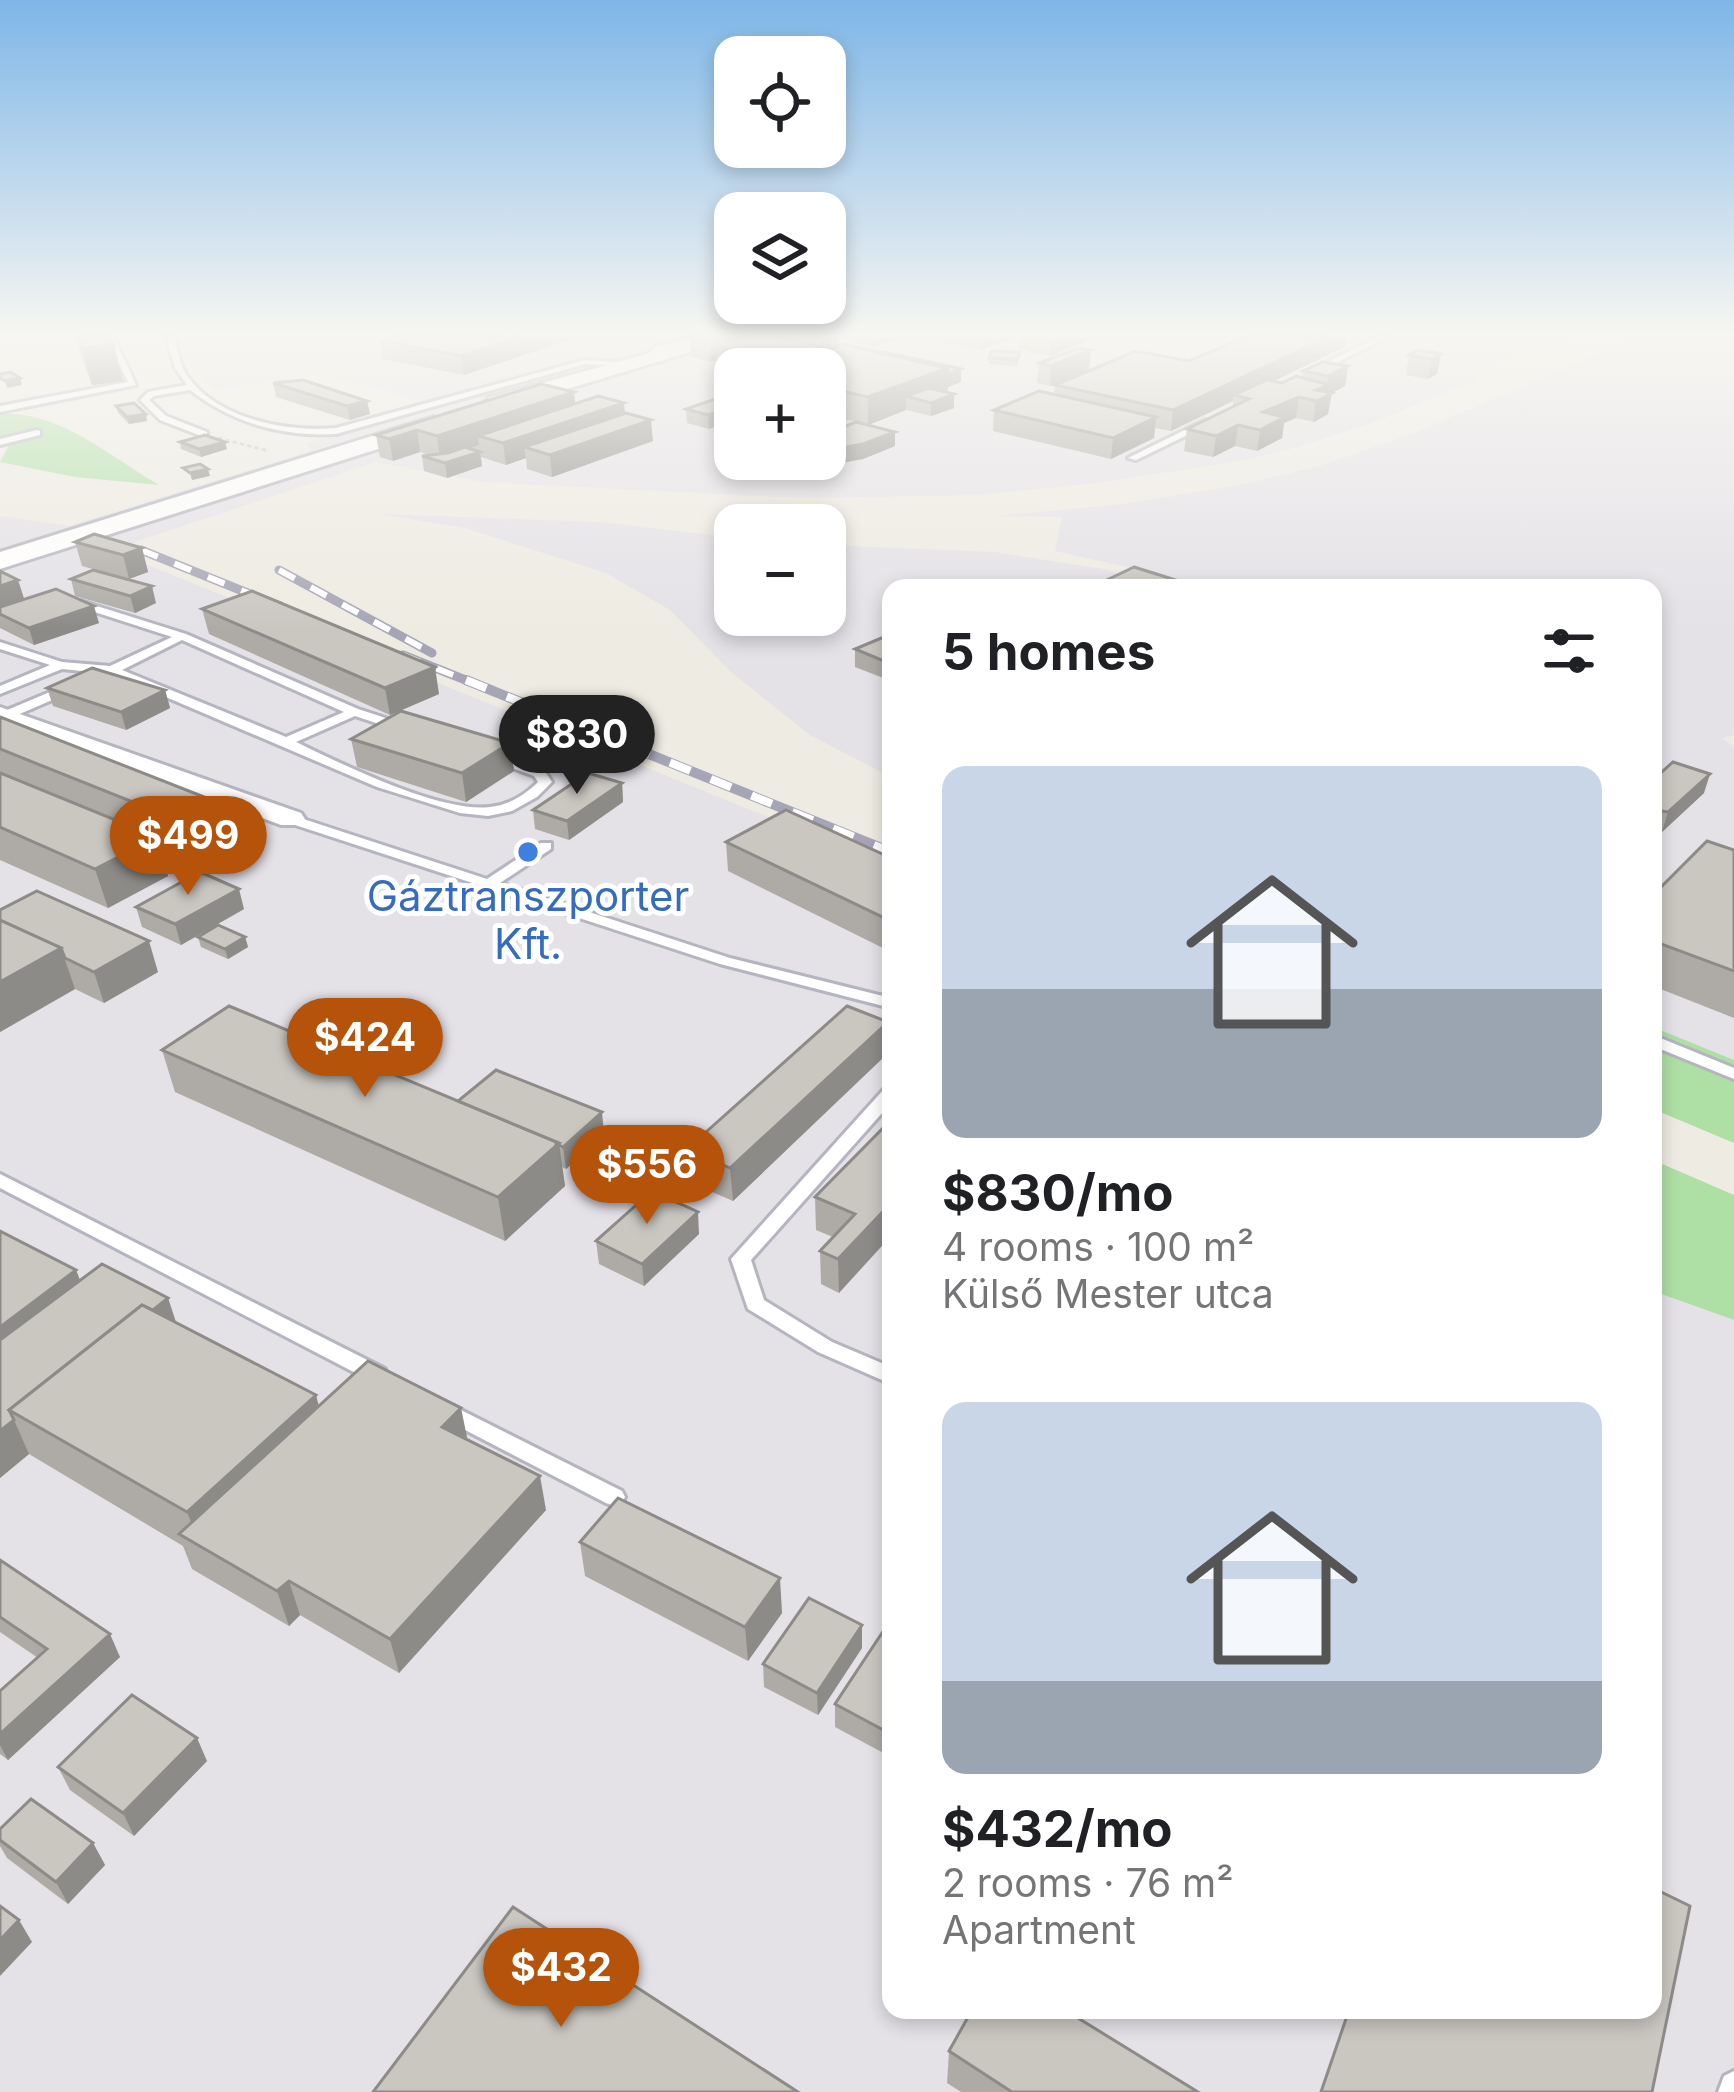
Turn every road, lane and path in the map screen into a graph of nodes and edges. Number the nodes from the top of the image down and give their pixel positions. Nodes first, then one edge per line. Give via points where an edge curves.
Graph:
1 (34, 435) edge
2 (206, 435) edge
3 (398, 435) edge
4 (429, 435) edge
5 (1181, 435) edge
6 (0, 442) edge
7 (272, 452) dead end
8 (1133, 458) edge
9 (0, 561) edge
10 (0, 572) edge
11 (58, 600) edge
12 (182, 637) junction
13 (0, 646) edge
14 (61, 665) junction
15 (112, 670) junction
16 (1, 707) edge
17 (354, 712) junction
18 (420, 733) edge
19 (286, 742) junction
20 (485, 754) edge
21 (291, 819) joint
22 (546, 846) dead end
23 (489, 884) junction
24 (882, 1002) edge
25 (1662, 1044) edge
26 (1734, 1074) edge
27 (882, 1106) edge
28 (0, 1180) edge
29 (882, 1372) edge
30 (403, 1388) edge
31 (424, 1399) edge
32 (614, 1497) edge

1 - 6 lane
2 - 7 path
3 - 9 street
4 - 10 street
5 - 8 lane
11 - 12 lane
12 - 15 lane
12 - 17 lane
13 - 14 lane
14 - 15 lane
14 - 16 lane
15 - 16 lane
15 - 19 lane
16 - 21 street
17 - 18 lane
17 - 19 lane
19 - 20 lane via 463,809 509,807 545,782 539,772
21 - 23 lane
22 - 23 lane
23 - 24 lane via 725,961
25 - 26 lane
27 - 29 lane via 741,1259 755,1304
28 - 30 lane
31 - 32 lane

